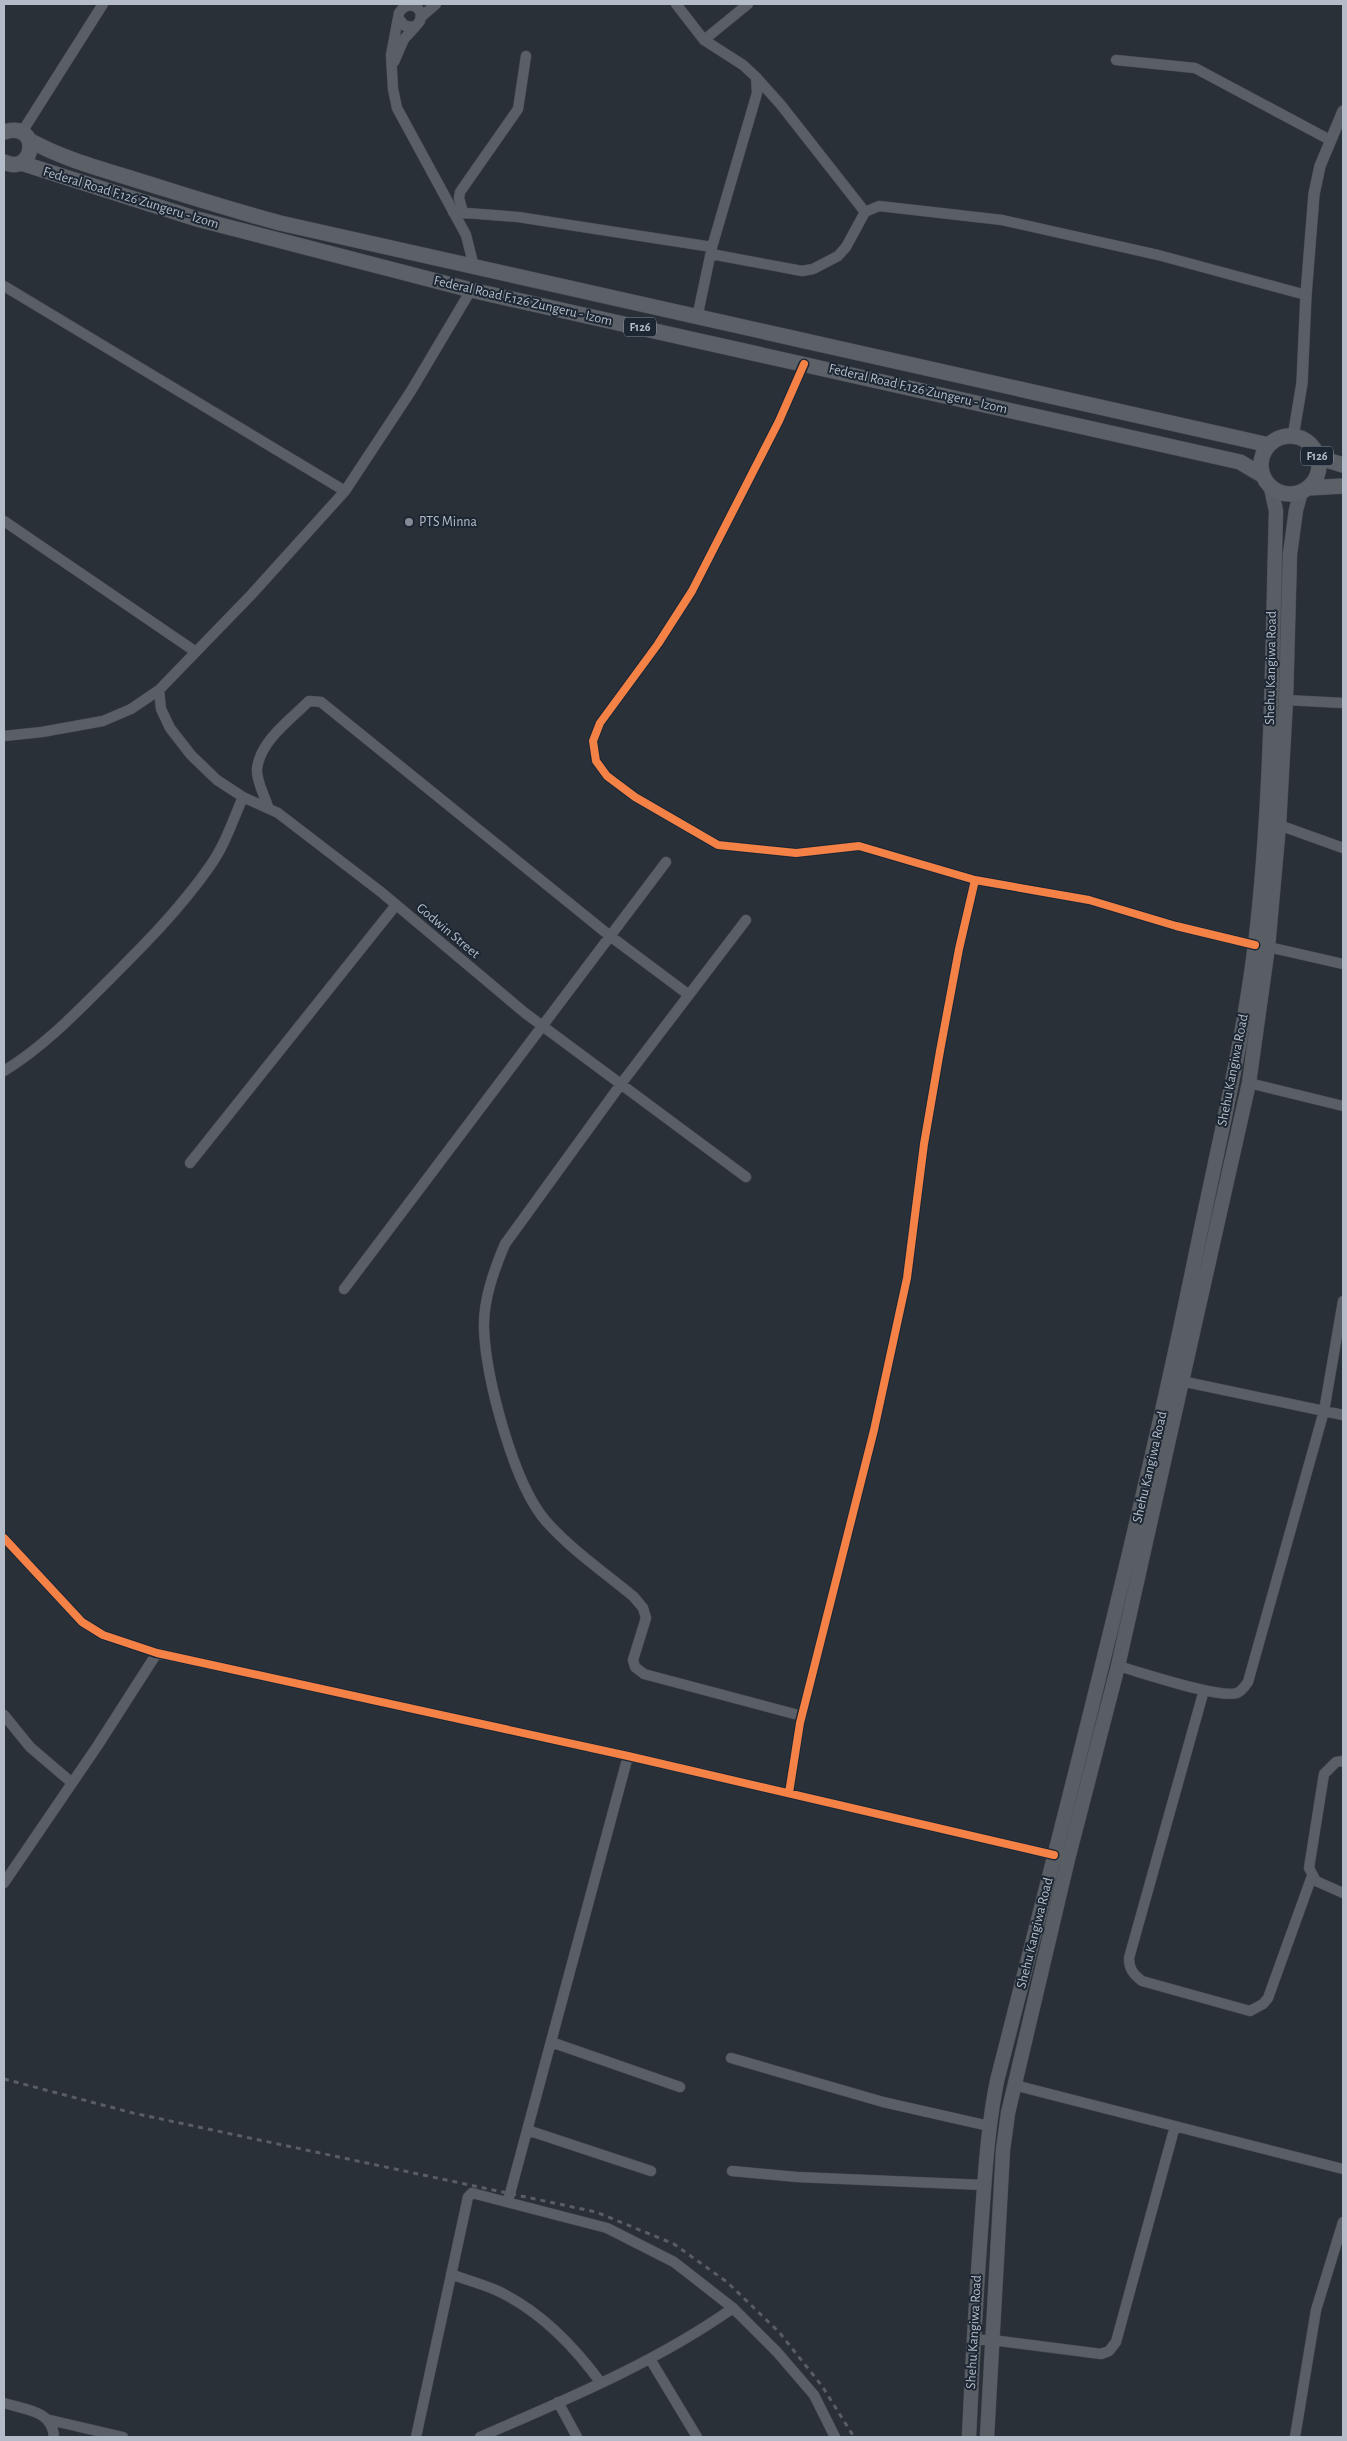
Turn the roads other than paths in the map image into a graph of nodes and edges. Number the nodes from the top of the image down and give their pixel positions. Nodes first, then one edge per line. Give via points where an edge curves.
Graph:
1 (103, 4) edge
2 (391, 4) edge
3 (430, 4) edge
4 (436, 4) edge
5 (676, 4) edge
6 (748, 4) edge
7 (411, 5) edge
8 (421, 17) junction
9 (399, 18) junction
10 (415, 27) junction
11 (704, 40) junction
12 (526, 56) dead end
13 (1116, 60) dead end
14 (391, 70) junction
15 (756, 77) junction
16 (1343, 111) edge
17 (4, 131) edge
18 (25, 136) junction
19 (1330, 140) junction
20 (4, 162) edge
21 (21, 163) junction
22 (458, 212) junction
23 (865, 212) junction
24 (711, 250) junction
25 (474, 267) junction
26 (4, 286) edge
27 (471, 290) junction
28 (1306, 295) junction
29 (697, 318) junction
30 (804, 364) junction
31 (968, 378) junction
32 (964, 400) junction
33 (1293, 437) junction
34 (1269, 445) junction
35 (1317, 457) junction
36 (1343, 465) edge
37 (1262, 475) junction
38 (1343, 486) edge
39 (1271, 488) junction
40 (345, 490) junction
41 (1304, 490) junction
42 (4, 521) edge
43 (196, 652) junction
44 (159, 690) junction
45 (1286, 700) junction
46 (1343, 703) edge
47 (4, 736) edge
48 (242, 797) junction
49 (268, 807) junction
50 (1279, 825) junction
51 (1343, 848) edge
52 (666, 862) dead end
53 (975, 880) junction
54 (396, 905) junction
55 (746, 920) dead end
56 (610, 936) junction
57 (1261, 946) junction
58 (1343, 964) edge
59 (689, 995) junction
60 (543, 1026) junction
61 (4, 1071) edge
62 (1249, 1083) junction
63 (622, 1084) junction
64 (1343, 1106) edge
65 (190, 1163) dead end
66 (746, 1177) dead end
67 (344, 1289) dead end
68 (1343, 1301) edge
69 (1181, 1381) junction
70 (1324, 1411) junction
71 (1343, 1415) edge
72 (4, 1538) edge
73 (156, 1653) junction
74 (1118, 1666) junction
75 (1204, 1690) junction
76 (4, 1715) edge
77 (802, 1716) junction
78 (628, 1756) junction
79 (1343, 1761) edge
80 (71, 1782) junction
81 (789, 1793) junction
82 (1054, 1855) junction
83 (1312, 1876) junction
84 (4, 1883) edge
85 (1343, 1893) edge
86 (551, 2042) junction
87 (731, 2058) dead end
88 (1014, 2085) junction
89 (680, 2087) dead end
90 (990, 2126) junction
91 (1175, 2126) junction
92 (527, 2130) junction
93 (1343, 2169) edge
94 (651, 2171) dead end
95 (732, 2171) dead end
96 (984, 2185) junction
97 (508, 2201) junction
98 (1343, 2222) edge
99 (451, 2274) junction
100 (733, 2308) junction
101 (973, 2340) junction
102 (992, 2340) junction
103 (650, 2359) junction
104 (601, 2383) junction
105 (558, 2402) junction
106 (4, 2403) edge
107 (50, 2420) junction
108 (54, 2437) edge
109 (123, 2437) edge
110 (416, 2437) edge
111 (480, 2437) edge
112 (577, 2437) edge
113 (697, 2437) edge
114 (835, 2437) edge
115 (969, 2437) edge
116 (987, 2437) edge
117 (1295, 2437) edge

1 - 18 street
2 - 9 street
3 - 7 street
4 - 8 street
5 - 11 street
6 - 11 street
7 - 8 street
7 - 9 street via 401,10
8 - 10 street
9 - 10 street via 405,26
9 - 14 street
10 - 14 street via 404,39
11 - 15 street
12 - 22 street via 521,103 460,192
13 - 19 street via 1196,68
14 - 22 street via 397,108
15 - 23 street
15 - 24 street via 756,103
16 - 19 street
17 - 18 main road, F126 via 13,129
18 - 21 main road via 29,153
18 - 25 main road, Federal Road F.126 Zungeru - Izom / F126 via 55,153 224,208 280,224
19 - 28 street via 1314,194
20 - 21 main road, F126
21 - 27 main road, Federal Road F.126 Zungeru - Izom / F126 via 235,230
22 - 24 street via 518,217
22 - 25 street
23 - 24 street via 846,247 827,263 813,269 802,271
23 - 28 street via 879,206 1002,220 1158,255
24 - 29 street
25 - 29 main road, Federal Road F.126 Zungeru - Izom / F126
26 - 40 street
27 - 30 main road, Federal Road F.126 Zungeru - Izom / F126
27 - 40 street via 411,391
28 - 33 street via 1302,383
29 - 31 main road, Federal Road F.126 Zungeru - Izom / F126
30 - 32 main road, Federal Road F.126 Zungeru - Izom / F126
30 - 53 street via 779,421 692,591 600,723 593,741 596,761 607,776 635,797 718,845 796,853 858,846
31 - 32 main road
31 - 34 main road, Federal Road F.126 Zungeru - Izom / F126
32 - 37 main road, Federal Road F.126 Zungeru - Izom / F126 via 1240,462
33 - 34 main road, F126 via 1276,440
33 - 35 main road, F126 via 1306,441
34 - 37 main road via 1262,459
35 - 36 main road, F126
35 - 41 main road, F126 via 1317,474
37 - 39 main road, F126
38 - 41 main road, F126
39 - 41 main road, F126 via 1286,494
39 - 57 main road, Shehu Kangiwa Road via 1276,511
40 - 43 street
41 - 45 main road, Shehu Kangiwa Road via 1296,510 1290,554
42 - 43 street
43 - 44 street
44 - 47 street via 131,709 103,721
44 - 48 street, Godwin Street via 161,709 170,728 217,780
45 - 46 street
45 - 50 main road, Shehu Kangiwa Road
48 - 49 street, Godwin Street
48 - 61 street via 229,832 211,865 154,936 73,1016 29,1055
49 - 54 street, Godwin Street
49 - 56 street via 257,769 263,751 309,701 321,702
50 - 51 street
50 - 57 main road, Shehu Kangiwa Road
52 - 56 street
53 - 57 street via 1089,900 1176,926
53 - 77 street via 958,949 924,1144 907,1278 874,1430
54 - 60 street, Godwin Street
54 - 65 street
55 - 59 street
56 - 59 street
56 - 60 street
57 - 58 street
57 - 62 main road, Shehu Kangiwa Road
57 - 82 main road, Shehu Kangiwa Road via 1171,1378 1104,1662
59 - 63 street
60 - 63 street, Godwin Street
60 - 67 street
62 - 64 street
62 - 69 main road, Shehu Kangiwa Road
63 - 66 street, Godwin Street
63 - 77 street via 505,1244 495,1268 484,1328 500,1417 530,1498 544,1519 565,1541 634,1597 642,1608 646,1618 633,1660 635,1668 644,1674
68 - 70 street
69 - 70 street
69 - 74 main road, Shehu Kangiwa Road
70 - 71 street
70 - 75 street via 1248,1682 1237,1693
72 - 73 street via 82,1622 103,1635
73 - 78 street
73 - 80 street
74 - 75 street
74 - 88 main road, Shehu Kangiwa Road
75 - 83 street via 1129,1967 1142,1980 1250,2011 1257,2009 1268,1998
76 - 80 street via 30,1747
77 - 81 street
78 - 81 street
78 - 86 street
79 - 83 street via 1336,1762 1324,1774 1309,1868
80 - 84 street
81 - 82 street
82 - 90 main road, Shehu Kangiwa Road via 997,2081
83 - 85 street via 1322,1886
86 - 89 street
86 - 92 street
87 - 90 street via 883,2102
88 - 91 street
88 - 102 main road, Shehu Kangiwa Road via 1003,2150
90 - 96 main road, Shehu Kangiwa Road
91 - 93 street
91 - 102 street via 1116,2342 1109,2351 1101,2354
92 - 94 street
92 - 97 street
95 - 96 street
96 - 101 main road, Shehu Kangiwa Road
97 - 99 street via 472,2193 468,2197
97 - 100 street via 607,2228 674,2262
98 - 117 street via 1316,2310
99 - 104 street via 498,2291 520,2304 554,2329 582,2356
99 - 110 street
100 - 103 street via 694,2336
100 - 114 street via 814,2395
101 - 102 street
101 - 115 main road, Shehu Kangiwa Road
102 - 116 main road, Shehu Kangiwa Road
103 - 104 street
103 - 113 street
104 - 105 street
105 - 111 street
105 - 112 street
106 - 107 street
107 - 108 street
107 - 109 street

